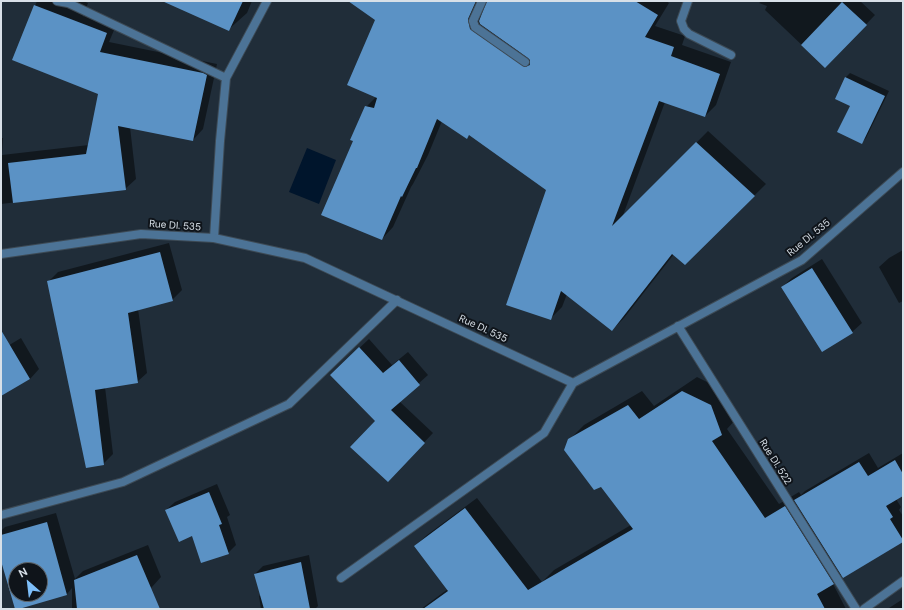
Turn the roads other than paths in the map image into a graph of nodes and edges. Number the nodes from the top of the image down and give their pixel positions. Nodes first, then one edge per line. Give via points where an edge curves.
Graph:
1 (58, 1) edge
2 (266, 1) edge
3 (482, 1) edge
4 (688, 1) edge
5 (731, 55) dead end
6 (525, 62) dead end
7 (226, 78) junction
8 (903, 172) edge
9 (214, 238) junction
10 (1, 254) edge
11 (397, 300) junction
12 (678, 326) junction
13 (573, 383) junction
14 (1, 515) edge
15 (341, 578) dead end
16 (903, 581) edge
17 (856, 609) edge
18 (864, 609) edge

1 - 7 street via 68,3
2 - 7 street
3 - 6 street via 473,21 475,27
4 - 5 street via 681,21 684,29
7 - 9 street
8 - 12 street, Rue DI. 535 via 802,260
9 - 10 street, Rue DI. 535 via 141,234
9 - 11 street, Rue DI. 535 via 306,258
11 - 13 street, Rue DI. 535
11 - 14 street via 289,404 123,482
12 - 13 street, Rue DI. 535
12 - 17 street, Rue DI. 522
13 - 15 street via 544,433
16 - 18 street

